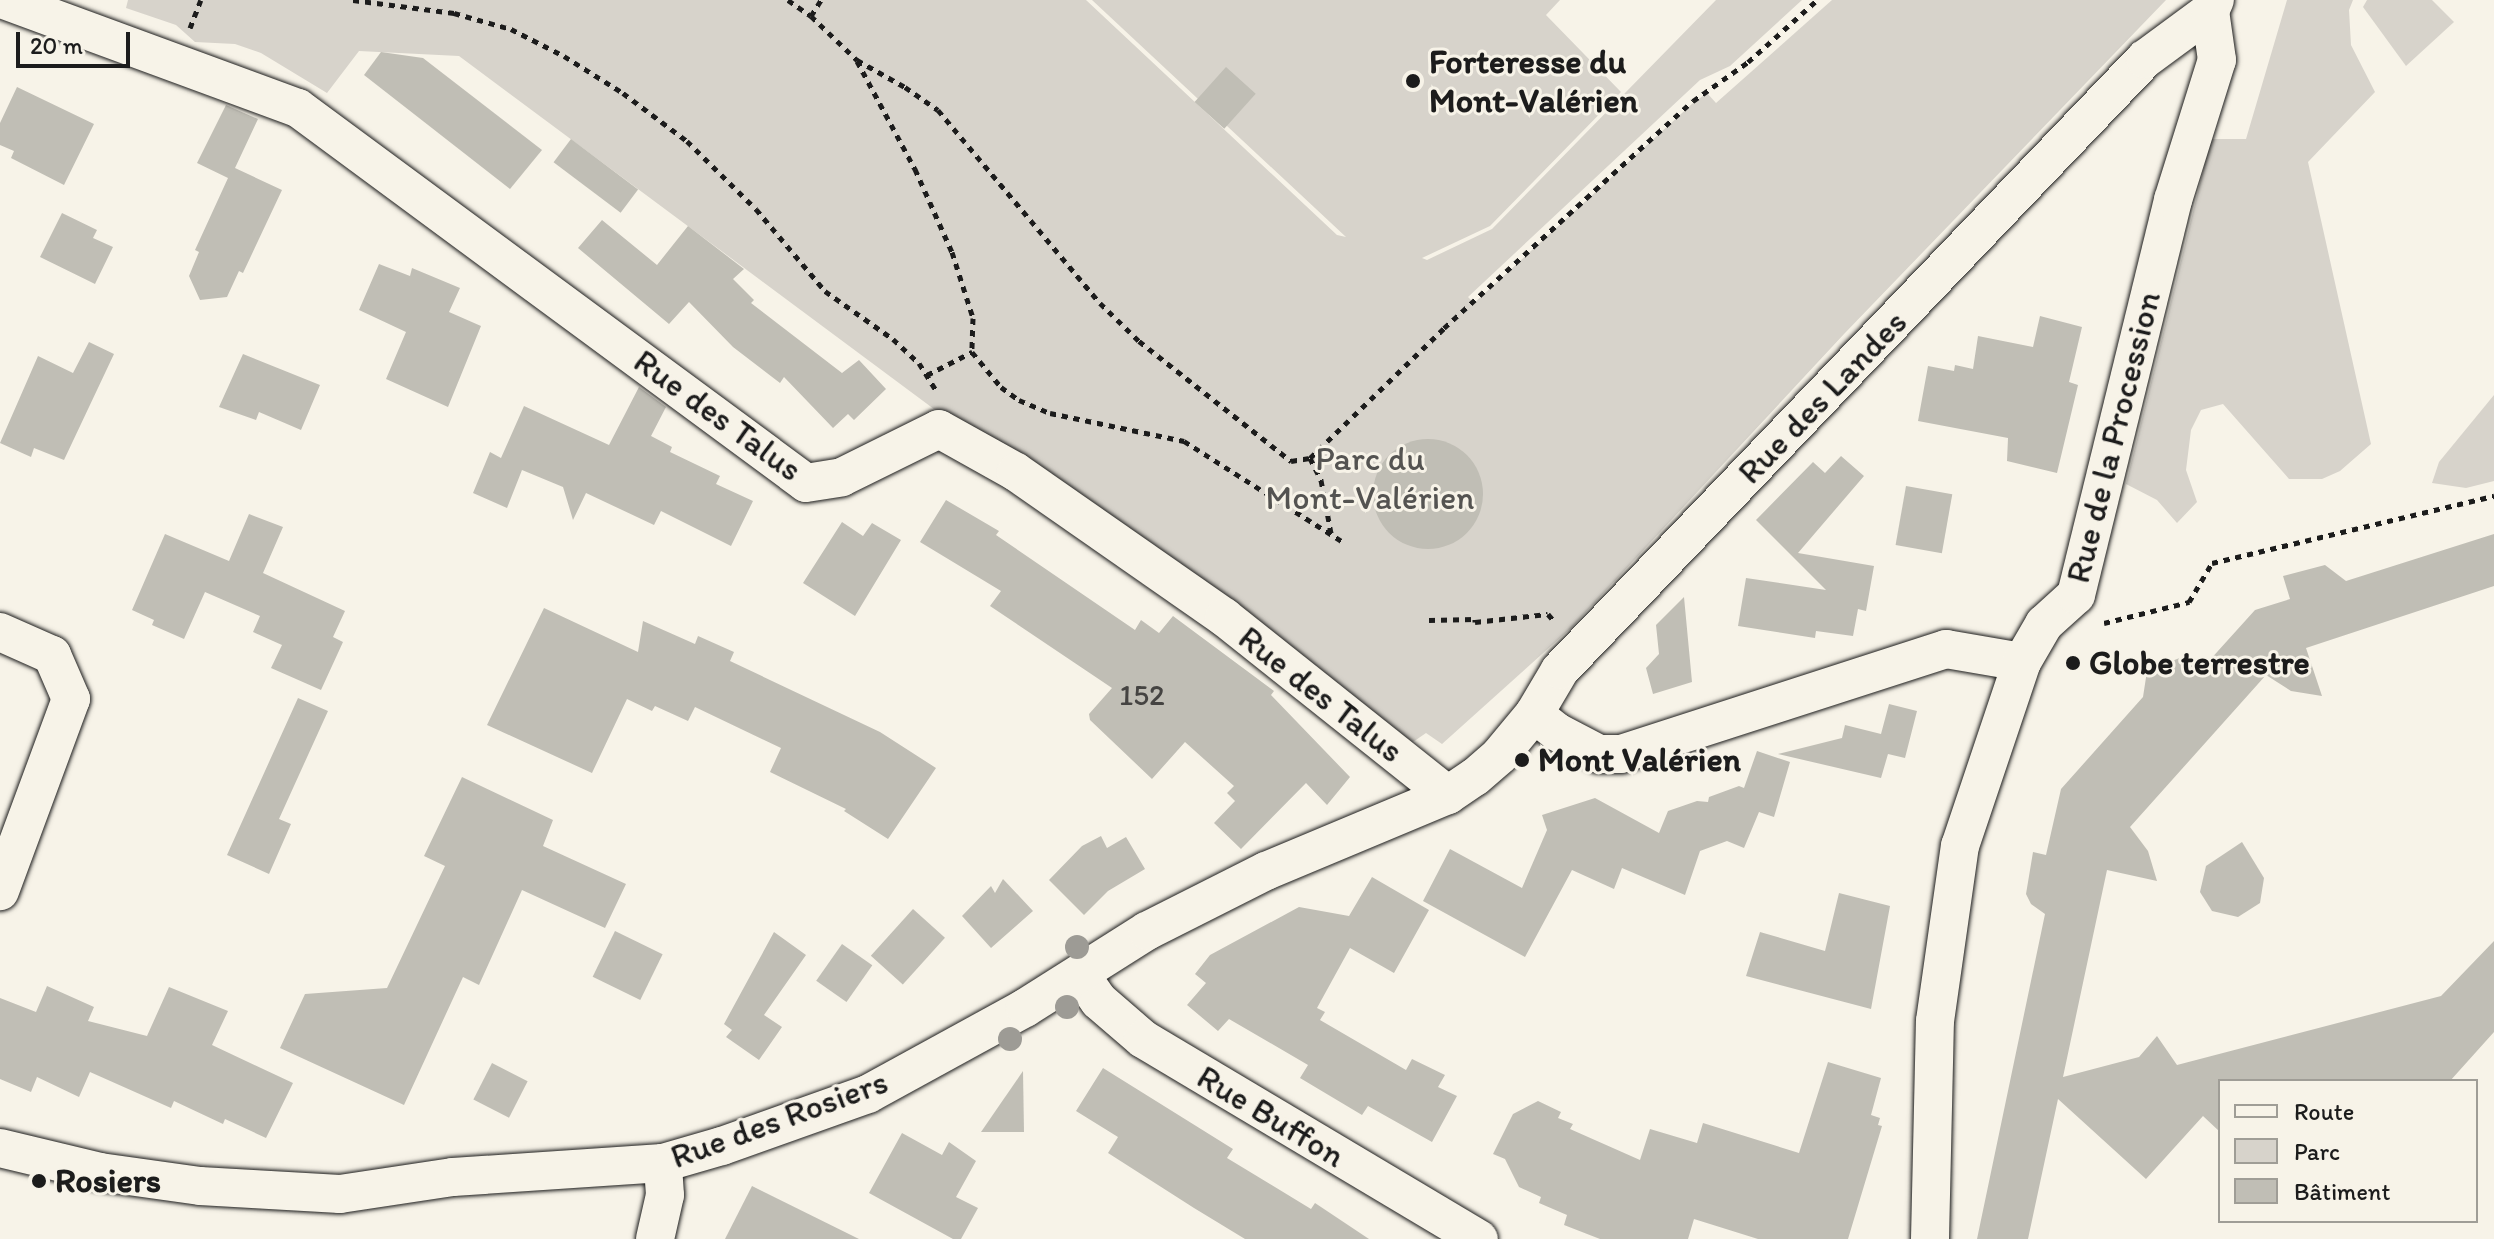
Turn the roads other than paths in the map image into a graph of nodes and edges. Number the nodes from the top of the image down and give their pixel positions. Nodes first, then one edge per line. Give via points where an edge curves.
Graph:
1 (4, 0) edge
2 (2212, 5) edge
3 (0, 632) edge
4 (2022, 662) junction
5 (1534, 714) junction
6 (1448, 795) junction
7 (0, 891) edge
8 (1080, 974) junction
9 (0, 1148) edge
10 (663, 1163) junction
11 (655, 1239) edge
12 (1479, 1239) edge
13 (1930, 1239) edge

1 - 6 street, Rue des Talus via 298,108 806,483 842,477 939,429 952,436 1016,472 1224,617
2 - 4 street, Rue de la Procession via 2217,60 2173,200 2076,595 2044,624
2 - 5 street, Rue des Landes via 2135,71 1560,670
3 - 7 street via 52,655 71,699
4 - 5 street via 1946,649 1621,754 1599,754
4 - 13 street, Rue de la Procession via 1960,846 1935,1021
5 - 6 street, Rue des Landes via 1500,755
6 - 8 street, Rue des Rosiers via 1266,871 1147,931
8 - 10 street, Rue des Rosiers via 868,1094
8 - 12 street, Rue Buffon via 1099,1001 1143,1039
9 - 10 street, Rue des Rosiers via 100,1172 200,1186 340,1194 453,1177
10 - 11 street via 665,1195

